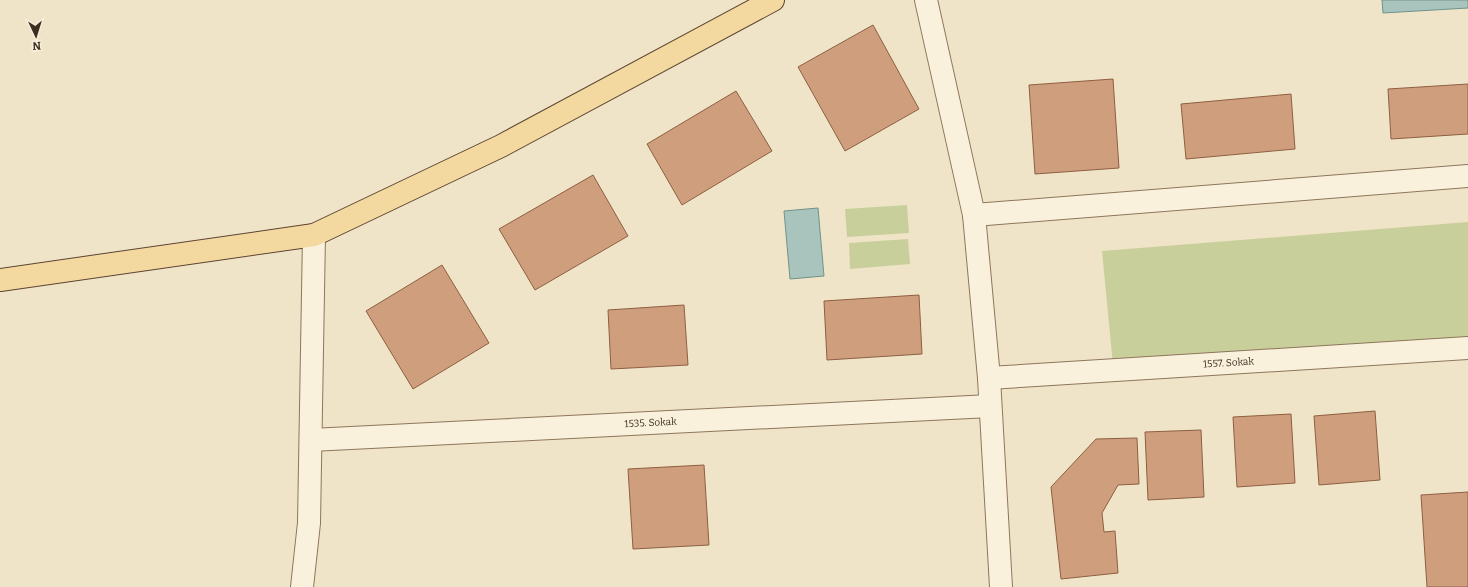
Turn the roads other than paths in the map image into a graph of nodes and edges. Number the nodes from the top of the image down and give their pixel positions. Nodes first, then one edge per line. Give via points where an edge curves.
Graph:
1 (773, 0) edge
2 (926, 0) edge
3 (1468, 176) edge
4 (974, 215) junction
5 (314, 235) junction
6 (0, 280) edge
7 (1468, 348) edge
8 (989, 378) junction
9 (990, 406) junction
10 (311, 440) junction
11 (302, 587) edge
12 (1001, 587) edge

1 - 5 main road via 501,146
2 - 4 street
3 - 4 street
4 - 8 street
5 - 6 main road
5 - 10 street
7 - 8 street, 1557. Sokak
8 - 9 street
9 - 10 street, 1535. Sokak
9 - 12 street
10 - 11 street via 309,523

